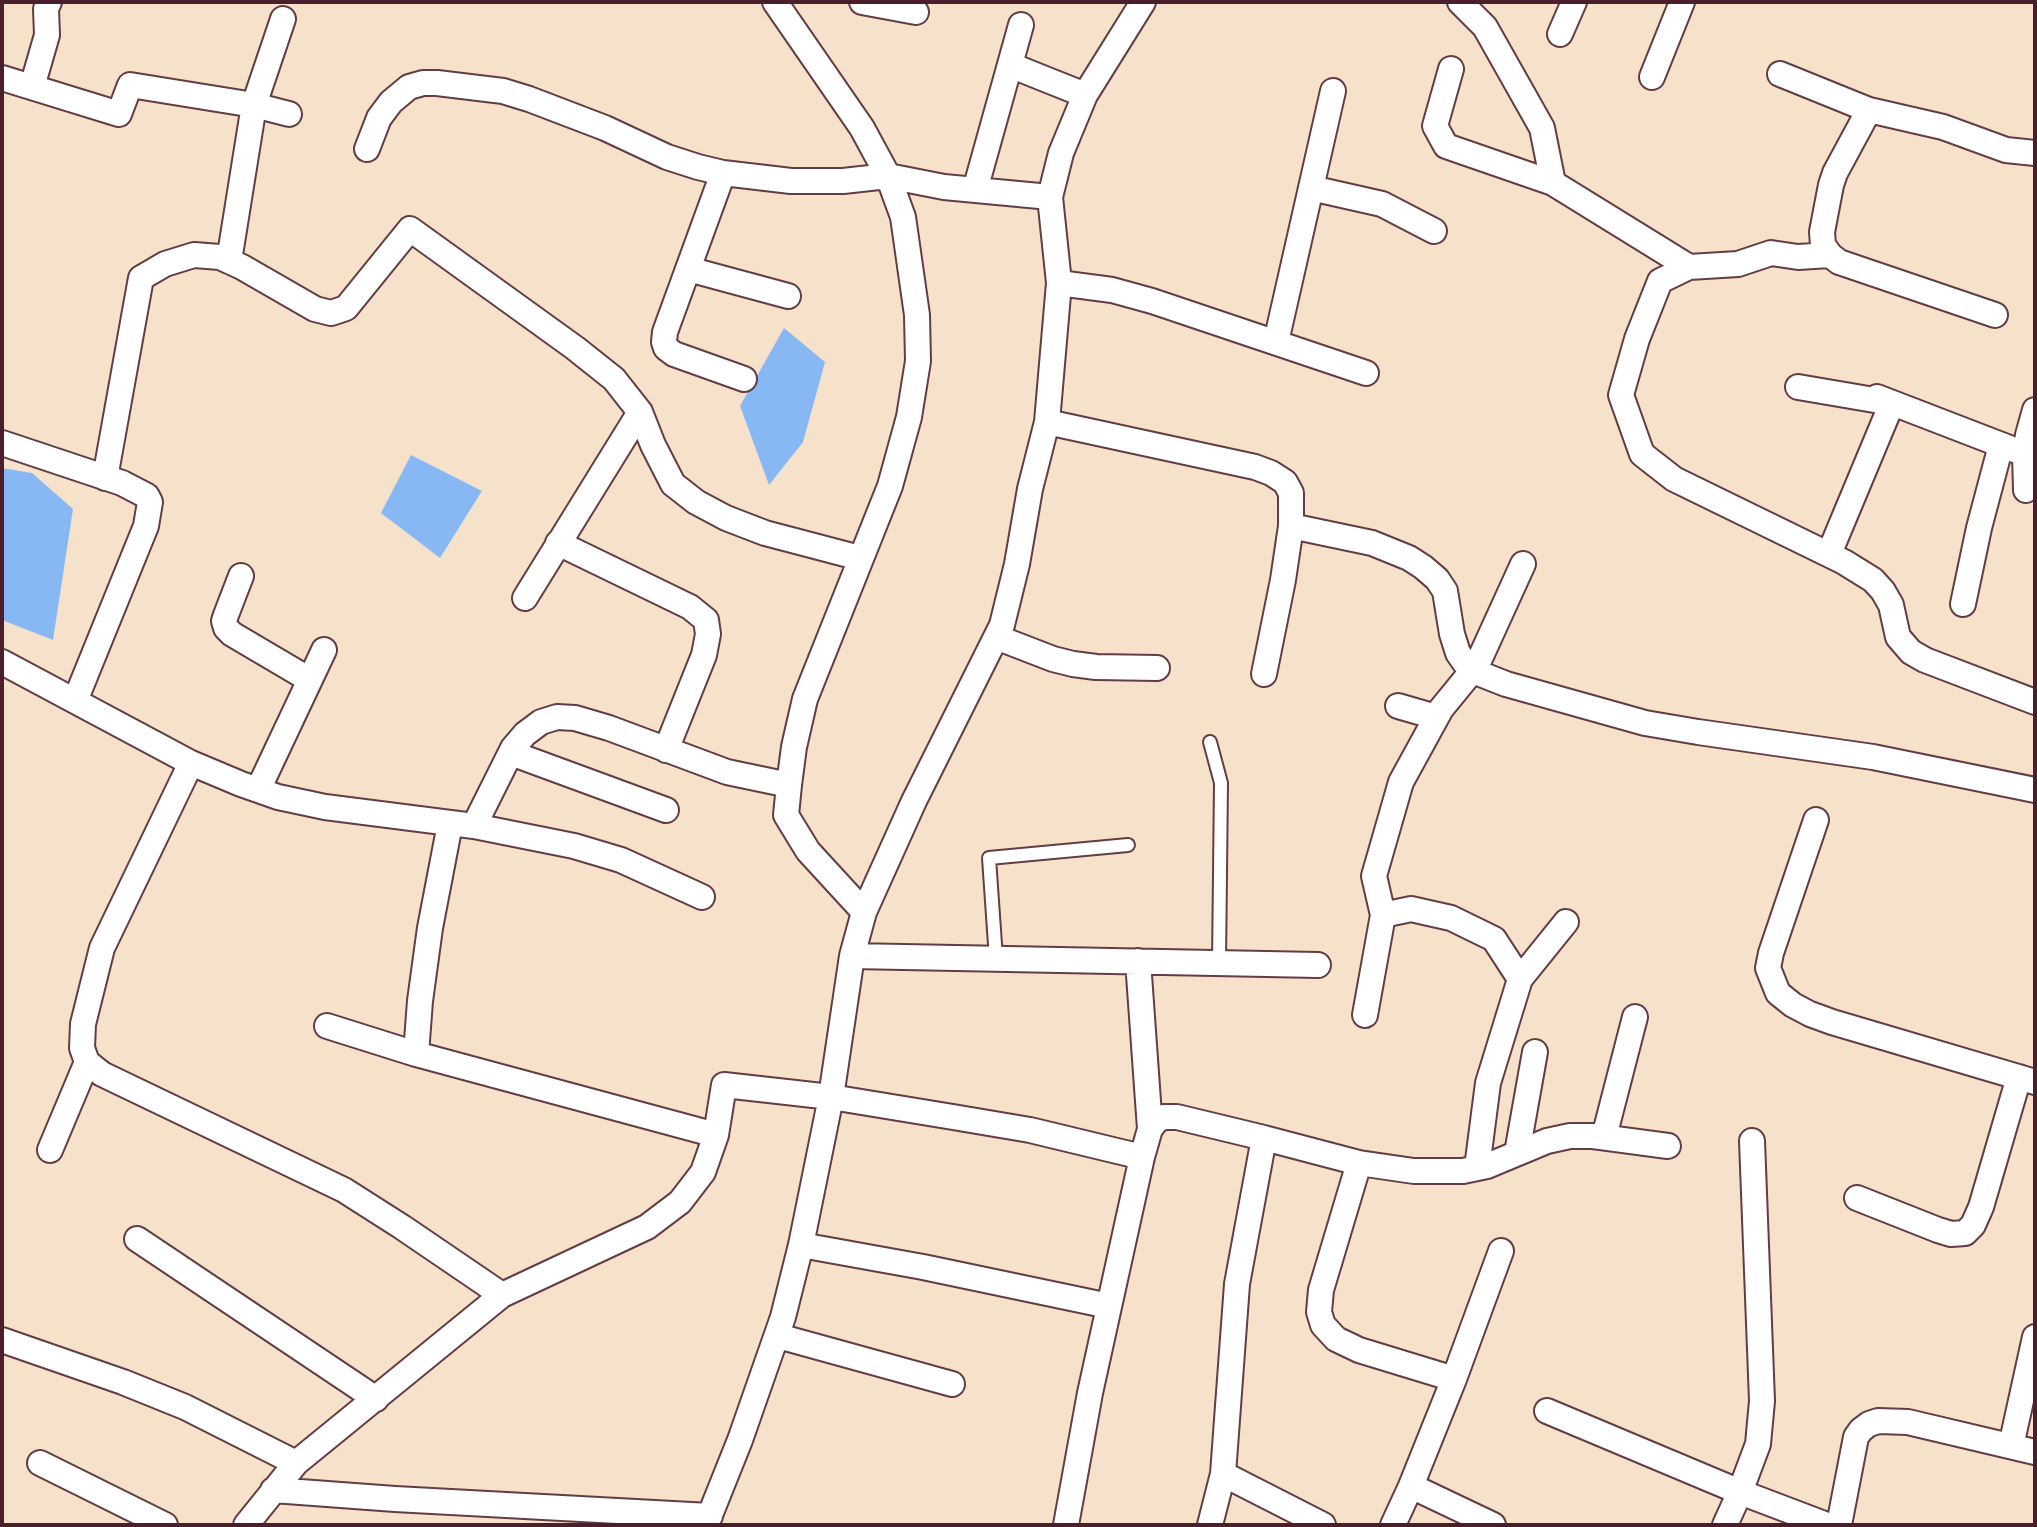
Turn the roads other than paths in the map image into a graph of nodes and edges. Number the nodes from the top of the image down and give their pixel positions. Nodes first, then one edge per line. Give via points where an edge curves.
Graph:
1 (49, 2) edge
2 (775, 2) edge
3 (862, 2) edge
4 (1143, 2) edge
5 (1460, 2) edge
6 (1574, 2) edge
7 (1682, 2) edge
8 (916, 12) dead end
9 (283, 19) dead end
10 (1021, 24) dead end
11 (1560, 34) dead end
12 (1010, 65) junction
13 (1451, 69) dead end
14 (1780, 74) dead end
15 (1652, 76) dead end
16 (2, 78) edge
17 (32, 87) junction
18 (1333, 90) dead end
19 (1085, 95) junction
20 (254, 105) junction
21 (1869, 110) junction
22 (289, 114) dead end
23 (367, 149) dead end
24 (2035, 153) edge
25 (723, 173) junction
26 (888, 176) junction
27 (1553, 183) junction
28 (1311, 188) junction
29 (975, 190) junction
30 (1050, 197) junction
31 (1434, 231) dead end
32 (1830, 255) junction
33 (229, 261) junction
34 (1689, 267) junction
35 (688, 269) junction
36 (1059, 284) junction
37 (788, 296) dead end
38 (1995, 315) dead end
39 (1276, 342) junction
40 (1366, 373) dead end
41 (744, 379) dead end
42 (1837, 382) dead end
43 (1798, 387) dead end
44 (1892, 403) junction
45 (2035, 410) edge
46 (640, 412) junction
47 (1047, 422) junction
48 (2, 443) edge
49 (2001, 445) junction
50 (2025, 454) junction
51 (105, 478) junction
52 (2026, 490) dead end
53 (1291, 526) junction
54 (558, 543) junction
55 (1829, 554) junction
56 (860, 558) junction
57 (1523, 564) dead end
58 (241, 576) dead end
59 (525, 598) dead end
60 (1963, 604) dead end
61 (996, 637) junction
62 (324, 650) dead end
63 (2, 662) edge
64 (1157, 668) dead end
65 (1473, 671) junction
66 (1264, 674) dead end
67 (310, 680) junction
68 (75, 701) junction
69 (2035, 702) edge
70 (1398, 706) dead end
71 (1436, 717) junction
72 (1210, 742) dead end
73 (666, 750) junction
74 (511, 753) junction
75 (191, 763) junction
76 (789, 785) junction
77 (258, 790) junction
78 (2035, 790) edge
79 (666, 810) dead end
80 (1816, 820) dead end
81 (462, 825) junction
82 (1128, 845) dead end
83 (702, 897) dead end
84 (863, 912) junction
85 (1383, 915) junction
86 (1566, 922) dead end
87 (852, 956) junction
88 (996, 959) junction
89 (1138, 961) junction
90 (1219, 963) junction
91 (1318, 965) dead end
92 (1520, 979) junction
93 (1365, 1015) dead end
94 (1635, 1017) dead end
95 (327, 1026) dead end
96 (1535, 1052) dead end
97 (416, 1055) junction
98 (87, 1062) junction
99 (2027, 1080) edge
100 (831, 1097) junction
101 (1150, 1129) junction
102 (716, 1135) junction
103 (1604, 1137) junction
104 (1264, 1138) junction
105 (1752, 1141) dead end
106 (1668, 1146) dead end
107 (50, 1150) dead end
108 (1517, 1153) junction
109 (1142, 1157) junction
110 (1359, 1163) junction
111 (1478, 1168) junction
112 (1857, 1198) dead end
113 (137, 1239) dead end
114 (801, 1245) junction
115 (1501, 1251) dead end
116 (502, 1295) junction
117 (1109, 1306) junction
118 (778, 1336) junction
119 (2035, 1337) edge
120 (2, 1339) edge
121 (1454, 1379) junction
122 (952, 1384) dead end
123 (376, 1399) junction
124 (1547, 1411) dead end
125 (2011, 1446) junction
126 (2035, 1452) edge
127 (40, 1463) dead end
128 (296, 1463) junction
129 (1223, 1474) junction
130 (1411, 1486) junction
131 (273, 1490) junction
132 (1740, 1492) junction
133 (708, 1521) edge
134 (165, 1525) edge
135 (246, 1525) edge
136 (1066, 1525) edge
137 (1210, 1525) edge
138 (1323, 1525) edge
139 (1393, 1525) edge
140 (1493, 1525) edge
141 (1725, 1525) edge
142 (1827, 1525) edge
143 (1839, 1525) edge

1 - 17 street via 47,35
2 - 26 street via 862,128
3 - 8 street
4 - 19 street
5 - 27 street via 1485,27 1542,128
6 - 11 street
7 - 15 street
9 - 20 street
10 - 12 street
12 - 19 street
12 - 29 street
13 - 27 street via 1435,126 1446,146
14 - 21 street
16 - 17 street
17 - 20 street via 119,114 130,85
18 - 28 street
19 - 30 street via 1061,153
20 - 22 street
20 - 33 street
21 - 24 street via 1944,127 2006,150
21 - 32 street via 1830,184 1822,232
23 - 25 street via 391,102 410,87 437,83 529,99 667,157
25 - 26 street via 790,181
25 - 35 street
26 - 29 street
26 - 56 street via 903,217 917,315 918,361 890,486
27 - 34 street
28 - 31 street via 1382,204
28 - 39 street
29 - 30 street
30 - 36 street
32 - 34 street via 1771,253 1738,264
32 - 38 street via 1854,268
33 - 46 street via 315,309 331,313 346,308 411,229 614,379
33 - 51 street via 194,255 141,278
34 - 55 street via 1660,281 1621,395 1642,454 1674,479
35 - 37 street
35 - 41 street via 665,332 666,348
36 - 39 street via 1126,294
36 - 47 street
39 - 40 street
42 - 44 street
43 - 44 street
44 - 49 street
44 - 55 street
45 - 50 street
46 - 54 street
46 - 56 street via 673,484 696,502 765,533
47 - 53 street via 1271,473 1291,493
47 - 61 street via 1017,564
48 - 51 street
49 - 50 street
49 - 60 street
50 - 52 street
51 - 68 street via 147,496 150,512
53 - 65 street via 1372,543 1423,567 1445,591 1458,653
53 - 66 street
54 - 59 street
54 - 73 street via 690,607 706,620 704,655
55 - 69 street via 1883,591 1898,636 1911,652
56 - 76 street via 805,699
57 - 65 street
58 - 67 street via 226,615 226,628
61 - 64 street via 1073,664
61 - 84 street
62 - 67 street
63 - 68 street
65 - 71 street
65 - 78 street via 1645,723 1873,757
67 - 77 street
68 - 75 street
70 - 71 street
71 - 85 street via 1401,782 1374,876
72 - 90 lane via 1221,783
73 - 74 street via 609,727 557,717 525,734
73 - 76 street via 727,772
74 - 79 street
74 - 81 street
75 - 77 street
75 - 98 street via 102,948 83,1024 82,1048
76 - 84 street via 786,815 808,850
77 - 81 street via 325,807
80 - 99 street via 1771,953 1768,968 1778,993 1832,1022
81 - 83 street via 574,846 621,860
81 - 97 street via 430,928
82 - 88 lane via 989,858
84 - 87 street
85 - 92 street via 1411,909 1451,918 1494,939
85 - 93 street
86 - 92 street
87 - 88 street
87 - 100 street
88 - 89 street
89 - 90 street
89 - 101 street
90 - 91 street
92 - 111 street via 1488,1083
94 - 103 street
95 - 97 street
96 - 108 street
97 - 102 street
98 - 107 street
98 - 116 street via 102,1074 344,1190
99 - 112 street via 1981,1208 1965,1233 1938,1230
100 - 102 street via 724,1085
100 - 109 street via 1030,1130
100 - 114 street
101 - 104 street via 1163,1117 1177,1117
101 - 109 street
102 - 116 street via 703,1172 680,1202 647,1227
103 - 106 street
103 - 108 street via 1570,1136
104 - 110 street
104 - 129 street via 1237,1284
105 - 132 street via 1762,1401 1758,1444
108 - 111 street
109 - 117 street
110 - 111 street via 1414,1171
110 - 121 street via 1321,1290 1323,1325 1336,1339 1359,1350
113 - 123 street
114 - 117 street
114 - 118 street
115 - 121 street
116 - 123 street
117 - 136 street
118 - 122 street
118 - 133 street
119 - 125 street
120 - 128 street via 185,1407
121 - 130 street
123 - 128 street
124 - 132 street
125 - 126 street
125 - 143 street via 1908,1422 1869,1424 1856,1437
127 - 134 street
128 - 131 street
129 - 137 street
129 - 138 street
130 - 139 street
130 - 140 street
131 - 133 street
131 - 135 street
132 - 141 street
132 - 142 street

